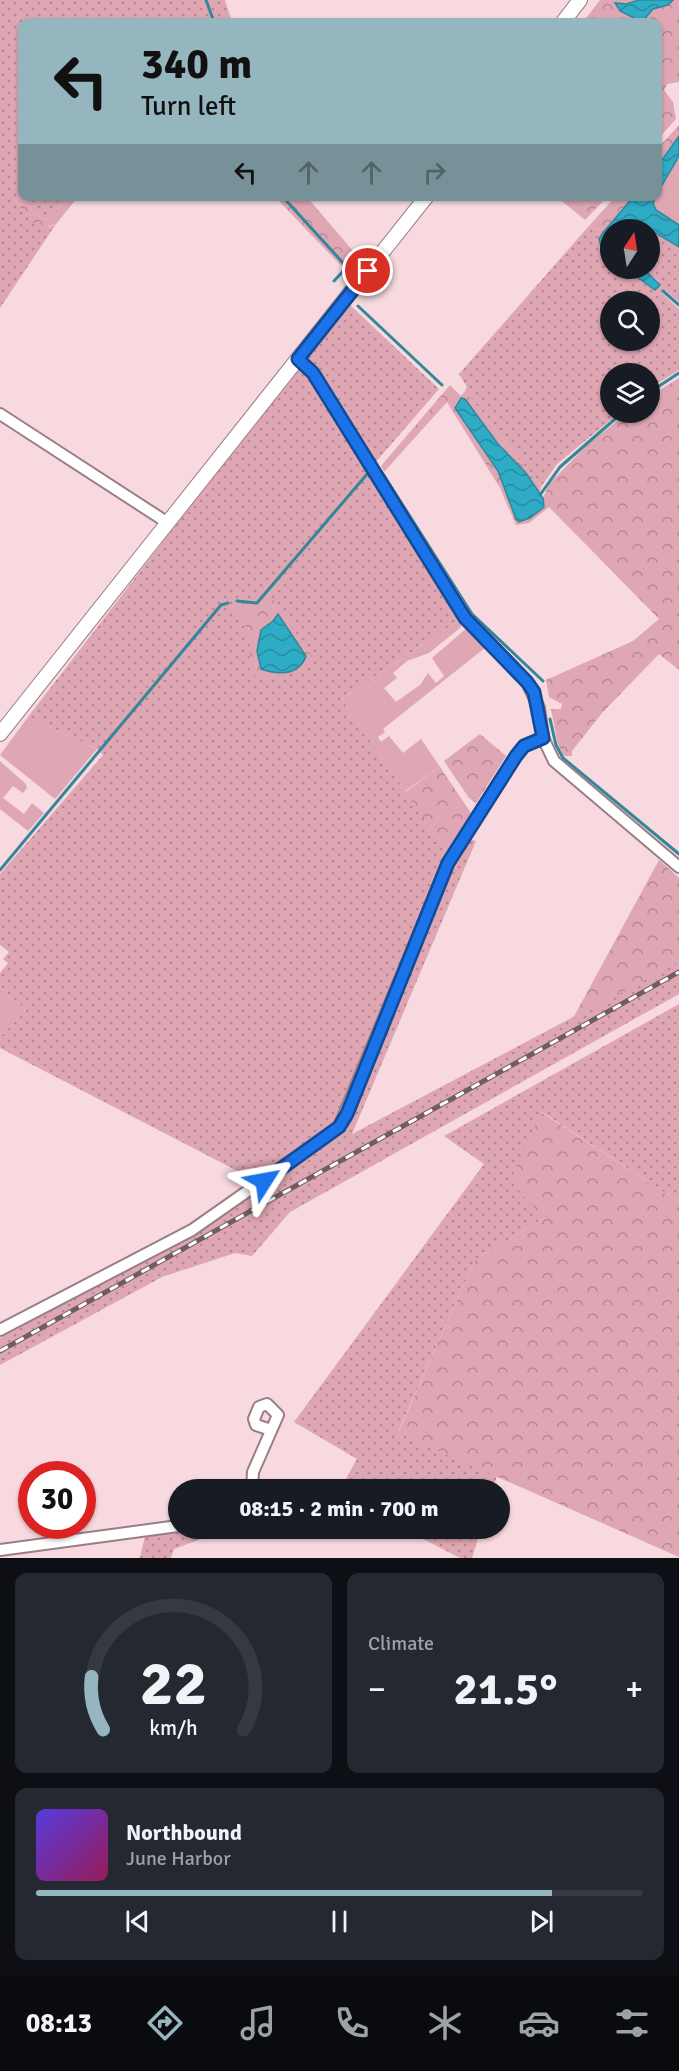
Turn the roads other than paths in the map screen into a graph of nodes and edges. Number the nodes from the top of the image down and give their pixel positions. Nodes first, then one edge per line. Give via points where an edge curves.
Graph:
1 (580, 0) edge
2 (566, 18) edge
3 (423, 201) edge
4 (298, 359) junction
5 (0, 414) edge
6 (168, 523) junction
7 (0, 734) edge
8 (543, 738) junction
9 (679, 867) edge
10 (0, 1330) edge
11 (271, 1430) dead end
12 (253, 1479) edge
13 (168, 1527) edge
14 (0, 1550) edge

1 - 2 main road
3 - 4 main road
4 - 6 main road
4 - 8 street via 313,373 465,618 527,682 539,708
5 - 6 street
6 - 7 main road
8 - 9 street via 554,761
8 - 10 street via 524,746 516,756 448,863 339,1127 192,1230
11 - 12 street
13 - 14 street

